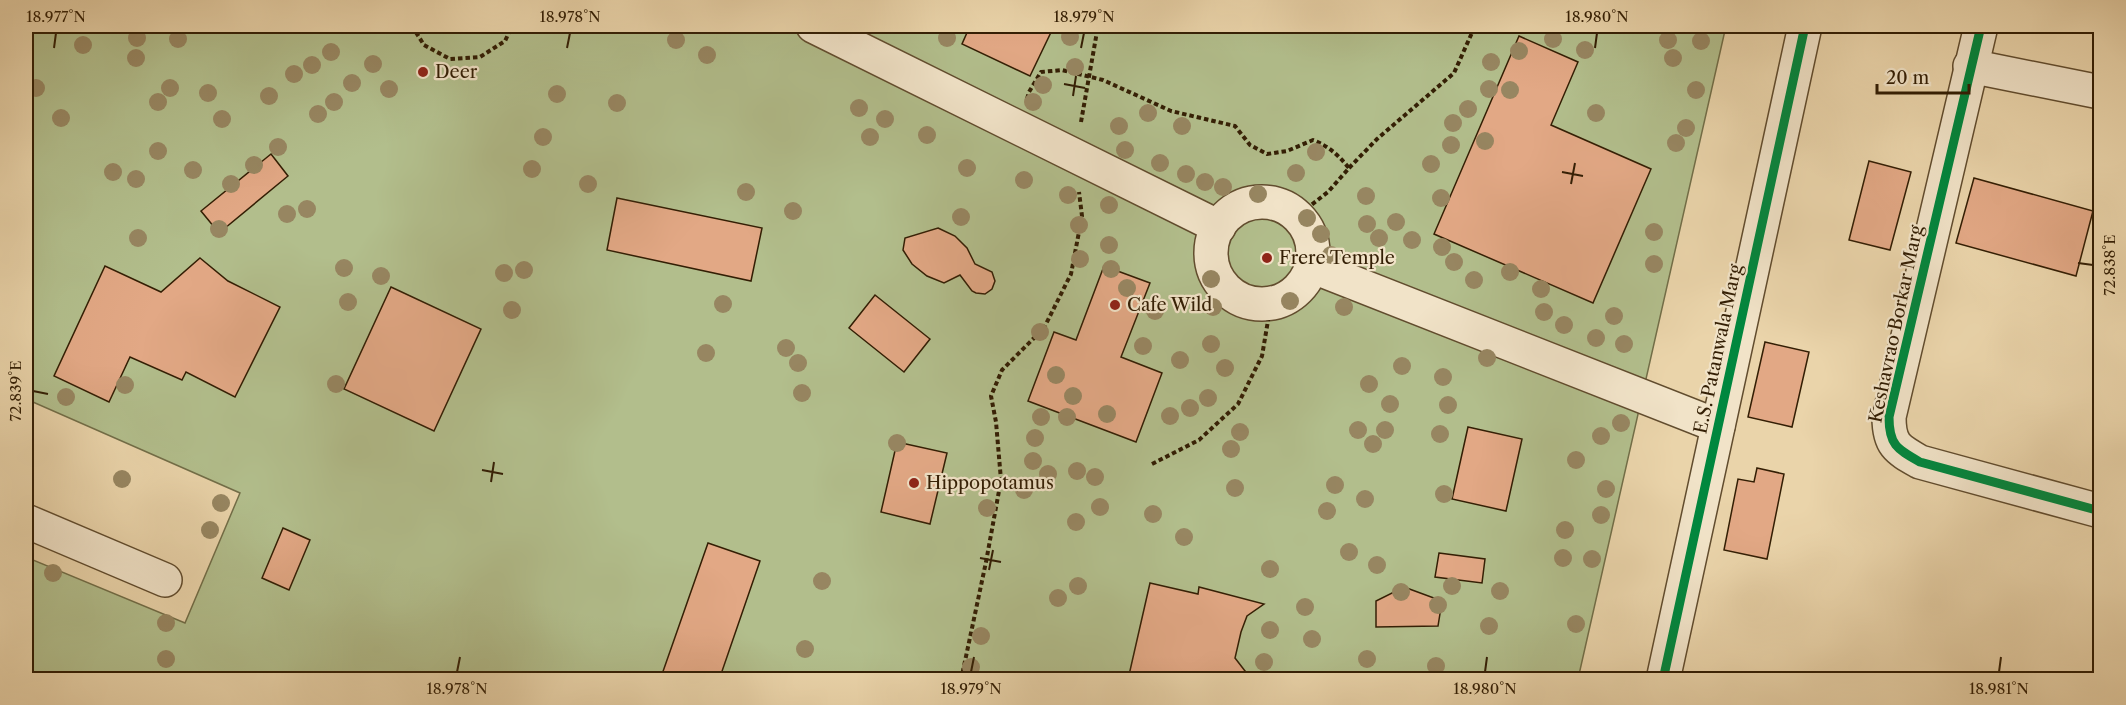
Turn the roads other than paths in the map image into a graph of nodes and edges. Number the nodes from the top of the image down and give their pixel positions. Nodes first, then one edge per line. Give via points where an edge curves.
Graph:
1 (813, 26) edge
2 (1805, 26) edge
3 (1981, 26) edge
4 (1970, 66) junction
5 (2100, 93) edge
6 (1218, 227) junction
7 (1311, 266) junction
8 (1718, 426) junction
9 (2100, 511) edge
10 (26, 521) edge
11 (165, 580) dead end
12 (1663, 680) edge

1 - 6 street
2 - 8 street, E.S. Patanwala Marg
3 - 4 street, Keshavrao Borkar Marg
4 - 5 street
4 - 9 street, Keshavrao Borkar Marg via 1889,417 1889,435 1899,450 1920,462
6 - 7 street via 1228,215 1255,202 1285,207 1297,216 1311,239
6 - 7 street via 1211,259 1216,275 1239,299 1254,304 1284,299 1297,291
7 - 8 street
8 - 12 street, E.S. Patanwala Marg
10 - 11 street

